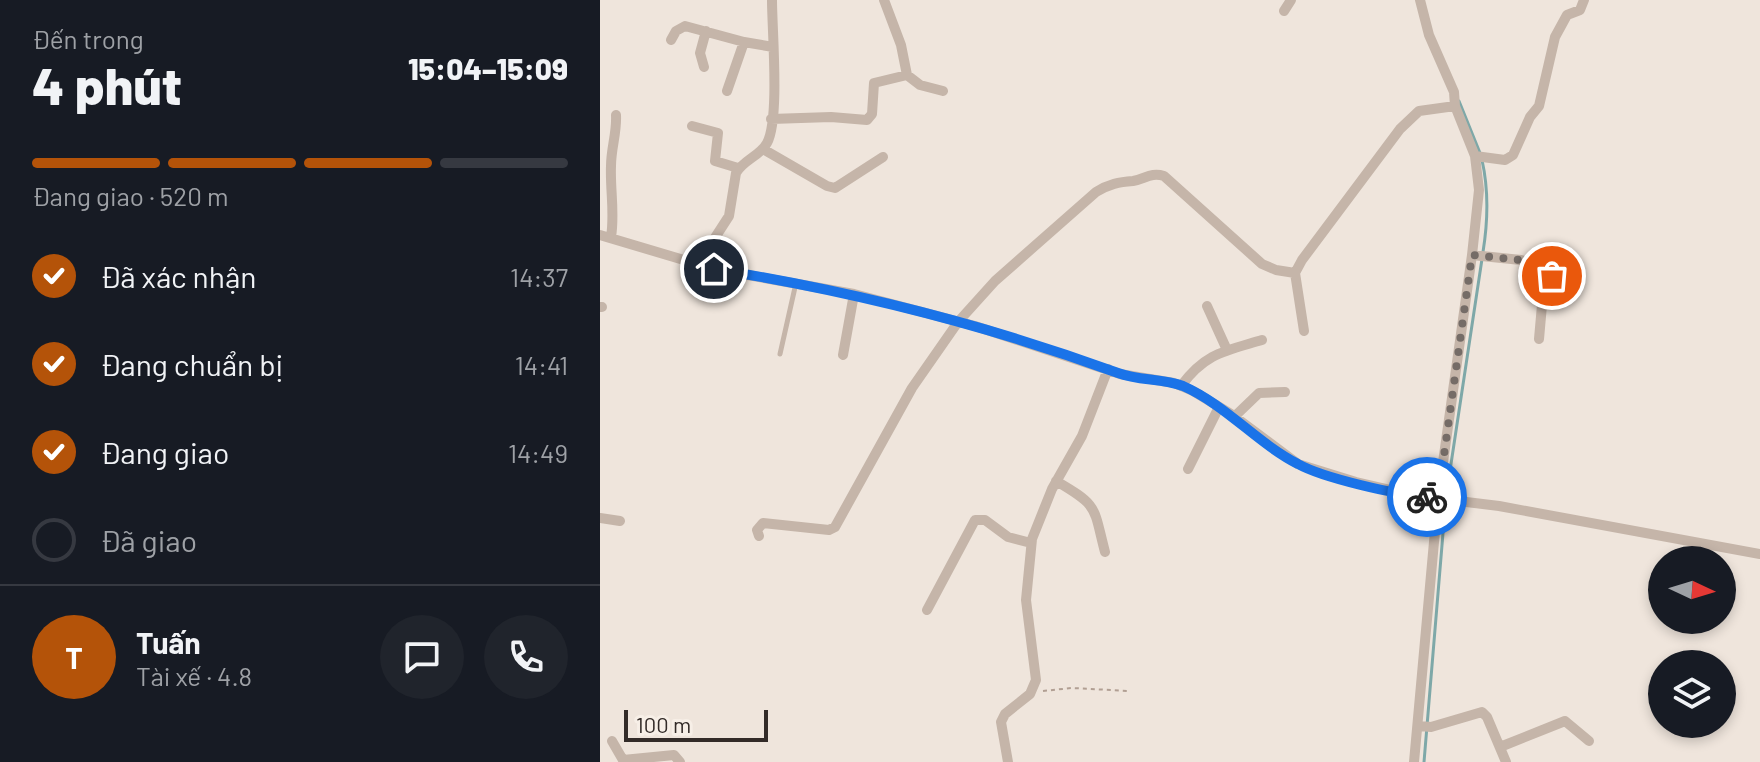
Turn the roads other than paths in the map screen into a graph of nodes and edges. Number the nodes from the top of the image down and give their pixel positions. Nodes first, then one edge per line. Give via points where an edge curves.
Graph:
1 (772, 0) edge
2 (884, 0) edge
3 (1291, 0) edge
4 (1420, 0) edge
5 (1584, 0) edge
6 (1284, 11) dead end
7 (706, 31) junction
8 (671, 40) dead end
9 (744, 42) junction
10 (773, 47) junction
11 (704, 67) dead end
12 (907, 75) junction
13 (727, 91) dead end
14 (943, 91) dead end
15 (1455, 106) junction
16 (616, 115) dead end
17 (771, 119) junction
18 (692, 126) dead end
19 (763, 149) junction
20 (1481, 156) junction
21 (883, 157) dead end
22 (738, 168) junction
23 (606, 236) edge
24 (1477, 255) junction
25 (698, 264) junction
26 (1295, 273) junction
27 (796, 283) junction
28 (854, 294) junction
29 (1207, 306) dead end
30 (958, 322) junction
31 (1304, 331) dead end
32 (1539, 339) dead end
33 (1262, 340) dead end
34 (1227, 350) junction
35 (780, 354) dead end
36 (843, 355) dead end
37 (1108, 369) junction
38 (1181, 386) junction
39 (1285, 392) dead end
40 (1219, 407) junction
41 (1234, 417) junction
42 (1188, 469) dead end
43 (1056, 481) junction
44 (1445, 499) junction
45 (600, 518) edge
46 (620, 521) dead end
47 (759, 536) dead end
48 (1031, 543) junction
49 (1105, 552) dead end
50 (1760, 554) edge
51 (927, 610) dead end
52 (1419, 726) junction
53 (612, 741) dead end
54 (1589, 741) dead end
55 (1500, 747) junction
56 (680, 762) edge
57 (1008, 762) edge
58 (1414, 762) edge
59 (1506, 762) edge

1 - 10 street
2 - 12 street
3 - 6 street
4 - 15 street
5 - 20 street via 1580,10 1567,15 1555,37 1539,106 1513,155 1505,160
7 - 8 street via 682,26
7 - 9 street
7 - 11 street via 700,53
9 - 10 street
9 - 13 street
10 - 17 street
12 - 14 street
12 - 17 street via 874,83 867,120
15 - 20 street
15 - 26 street via 1419,111 1400,129
16 - 23 street via 610,170 614,217
17 - 19 street
18 - 22 street via 718,133 715,161
19 - 21 street via 835,188
19 - 22 street
20 - 24 street
22 - 25 street via 729,216
23 - 25 street
24 - 32 street via 1521,260 1551,273
24 - 44 street
25 - 27 street
26 - 30 street via 1262,264 1164,176 1149,175 1096,192 995,281
26 - 31 street
27 - 28 street
27 - 35 lane
28 - 30 street
28 - 36 street
29 - 34 street
30 - 37 street
30 - 47 street via 912,388 835,527 763,523
33 - 34 street
34 - 38 street via 1200,363
37 - 38 street
37 - 43 street via 1082,436
38 - 40 street
39 - 41 street via 1259,393
40 - 41 street
40 - 42 street
41 - 44 street via 1306,468
43 - 48 street
43 - 49 street via 1093,507
44 - 50 street
44 - 52 street
45 - 46 street
48 - 51 street via 975,520
48 - 57 street via 1026,600 1034,689 1001,722
52 - 55 street via 1482,712
52 - 58 street
53 - 56 street via 623,760 674,755
54 - 55 street via 1565,721
55 - 59 street

